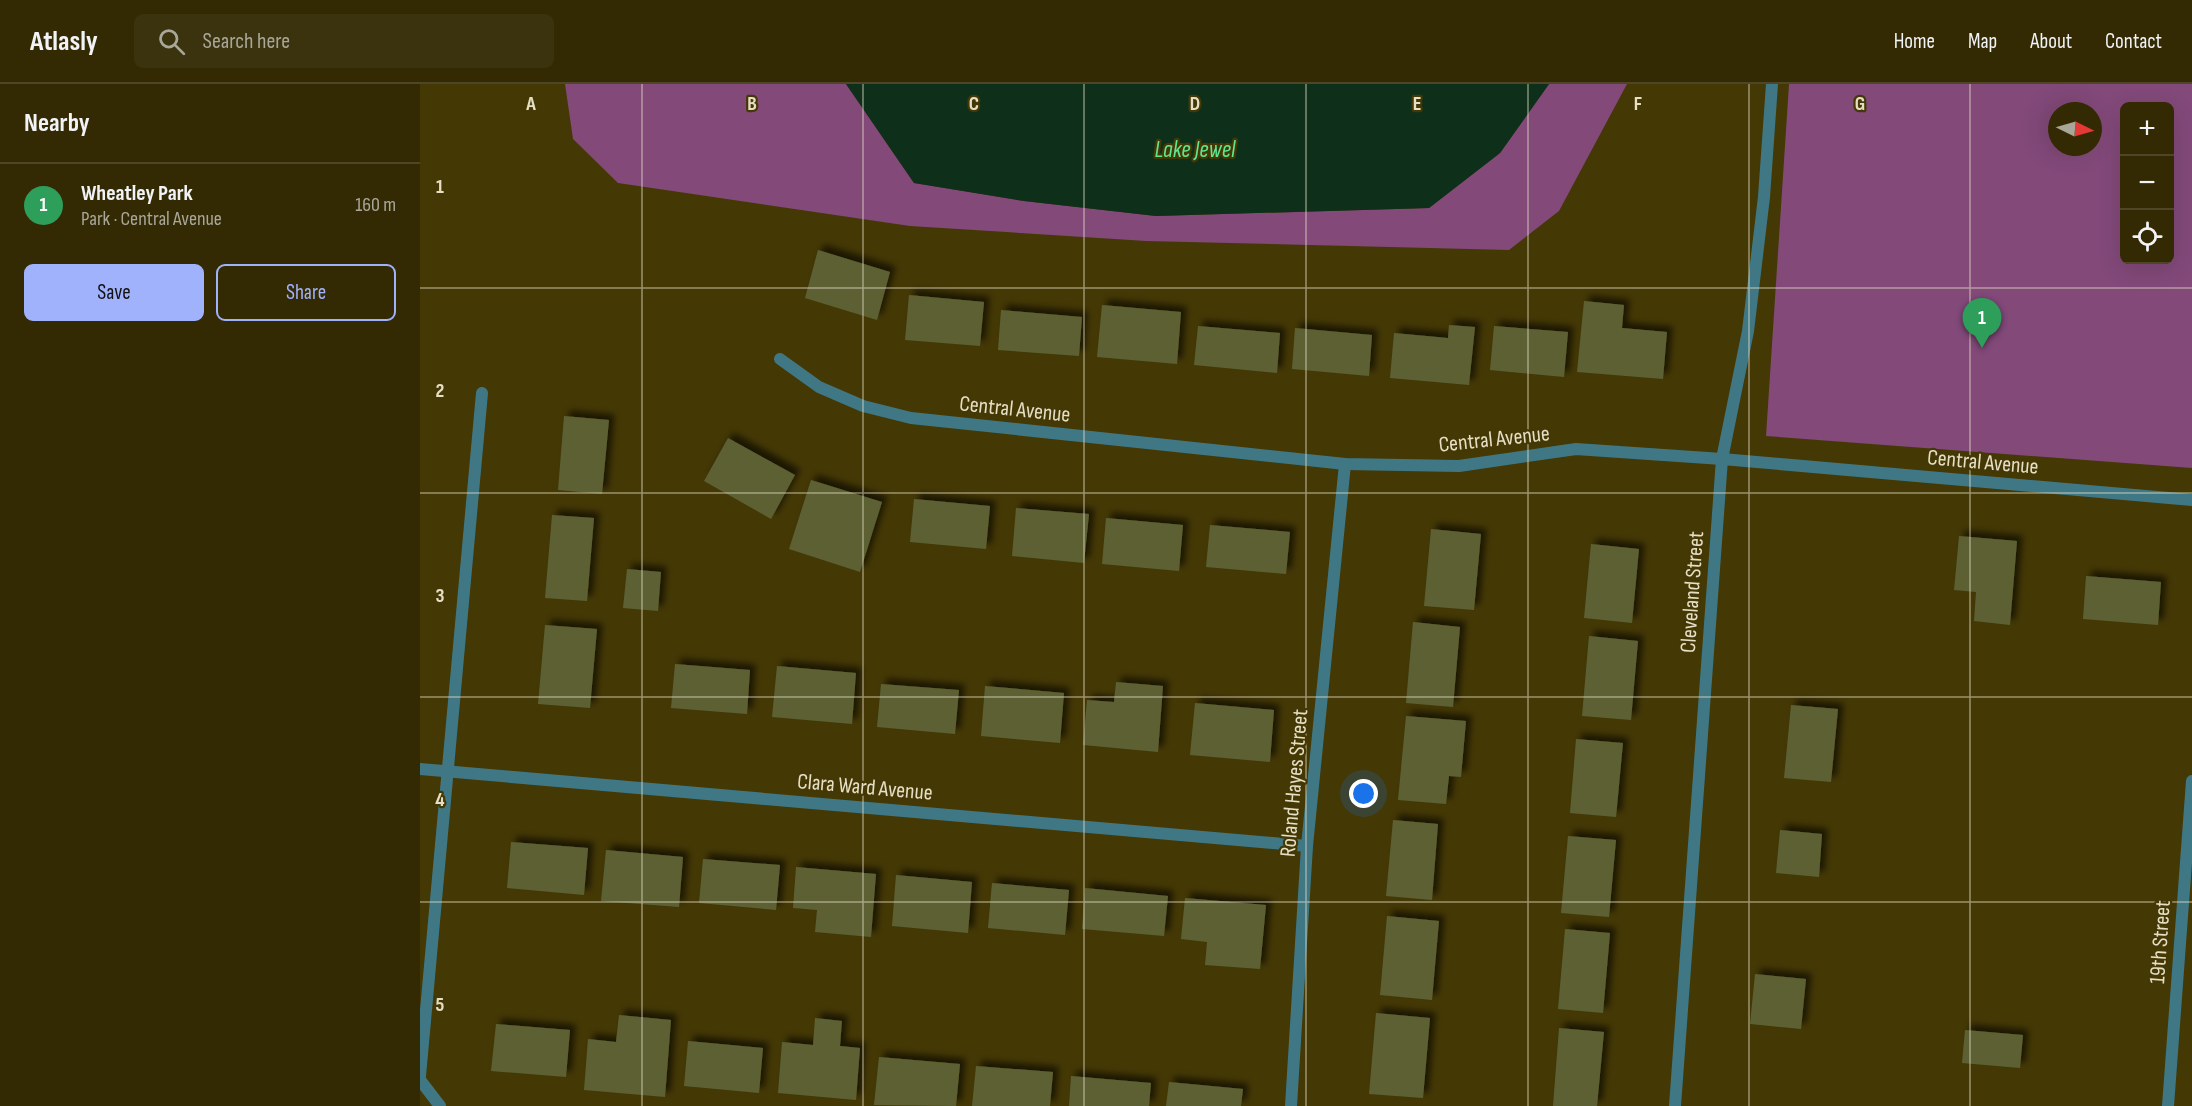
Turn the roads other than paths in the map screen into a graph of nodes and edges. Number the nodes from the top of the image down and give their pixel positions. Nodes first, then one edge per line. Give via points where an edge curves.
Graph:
1 (1772, 84) edge
2 (780, 359) dead end
3 (482, 393) dead end
4 (1722, 459) junction
5 (1345, 464) junction
6 (2192, 500) edge
7 (420, 769) edge
8 (447, 771) junction
9 (2192, 781) edge
10 (1307, 846) junction
11 (420, 1078) edge
12 (440, 1106) edge
13 (1292, 1106) edge
14 (1675, 1106) edge
15 (2168, 1106) edge

1 - 4 street, Cleveland Street via 1748,331
2 - 5 street, Central Avenue via 819,387 863,406 911,418
3 - 8 street
4 - 5 street, Central Avenue via 1576,449 1459,466
4 - 6 street, Central Avenue
4 - 14 street, Cleveland Street
5 - 10 street, Roland Hayes Street
7 - 8 street, Clara Ward Avenue
8 - 10 street, Clara Ward Avenue
8 - 11 street
9 - 15 street, 19th Street
10 - 13 street, Roland Hayes Street
11 - 12 street

